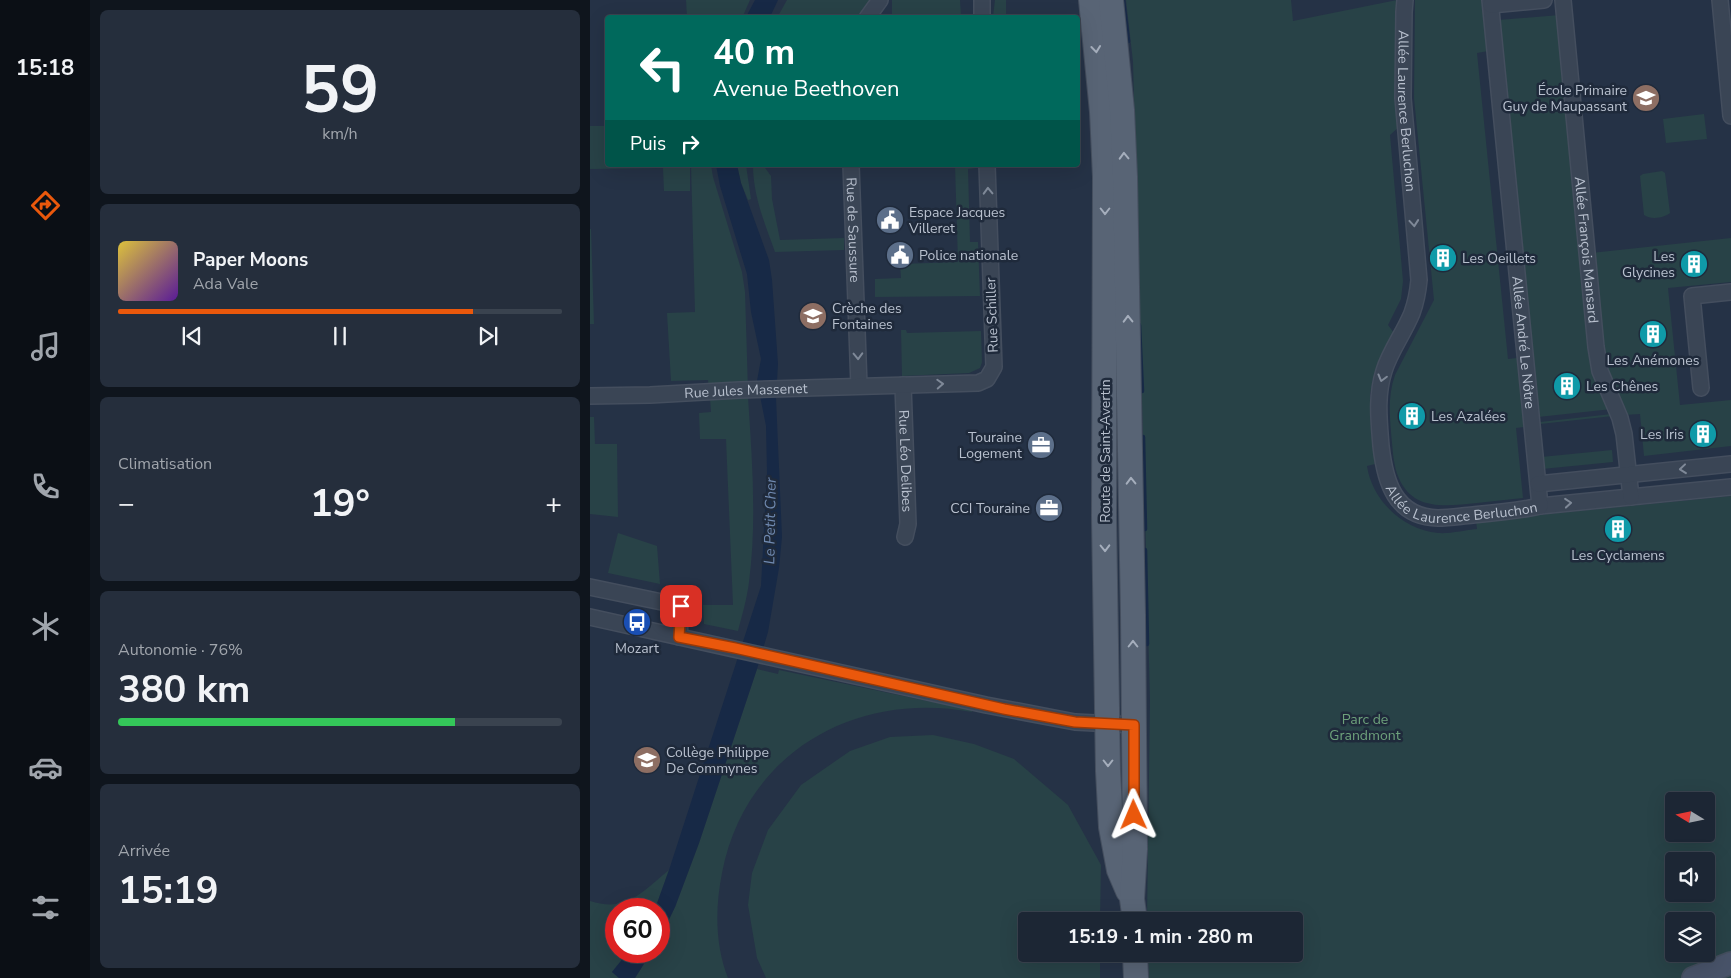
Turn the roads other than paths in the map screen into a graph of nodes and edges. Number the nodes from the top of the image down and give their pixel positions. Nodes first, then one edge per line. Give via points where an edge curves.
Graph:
1 (880, 0) edge
2 (982, 0) edge
3 (1091, 0) edge
4 (1111, 0) edge
5 (1405, 0) edge
6 (1544, 0) edge
7 (1563, 0) edge
8 (1720, 0) edge
9 (1490, 2) edge
10 (868, 15) edge
11 (982, 15) edge
12 (1731, 116) edge
13 (851, 167) edge
14 (987, 167) edge
15 (1731, 292) edge
16 (903, 385) junction
17 (859, 386) junction
18 (1701, 388) dead end
19 (590, 396) edge
20 (1731, 464) edge
21 (1628, 475) junction
22 (1538, 484) junction
23 (1731, 487) edge
24 (1631, 497) junction
25 (1540, 506) junction
26 (905, 537) dead end
27 (590, 587) edge
28 (590, 617) edge
29 (679, 637) junction
30 (1108, 724) junction
31 (1134, 725) junction
32 (1133, 910) edge
33 (1135, 962) edge
34 (1731, 963) edge
35 (1136, 978) edge
36 (1693, 978) edge

1 - 10 street
2 - 11 street
3 -> 30 main road, Route de Saint-Avertin via 1105,177 1104,517
31 -> 4 main road, Route de Saint-Avertin via 1125,177
5 -> 25 street, Allée Laurence Berluchon via 1403,98 1419,280 1412,313 1384,369 1379,389 1384,470 1392,491 1401,503 1426,516 1439,518
6 - 9 street
7 - 21 street, Allée François Mansard via 1596,347 1600,371 1620,418
8 - 12 street
9 - 22 street, Allée André Le Nôtre
13 -> 17 street, Rue de Saussure
16 -> 14 street, Rue Schiller via 978,382 987,379 994,366
15 - 18 street via 1692,296
16 - 17 street, Rue Jules Massenet
16 - 26 street, Rue Léo Delibes via 908,524
17 - 19 street, Rue Jules Massenet
20 -> 21 street, Allée Laurence Berluchon
21 - 22 street, Allée Laurence Berluchon
21 - 24 street, Allée François Mansard
22 - 25 street, Allée André Le Nôtre
23 - 24 street, Allée Laurence Berluchon
25 -> 24 street, Allée Laurence Berluchon
27 - 29 street via 681,606
28 - 29 street
29 - 30 street via 986,705 1075,722
30 - 31 street
30 -> 32 main road, Route de Saint-Avertin via 1111,828 1119,870
31 - 32 main road, Route de Saint-Avertin
33 - 35 main road
34 - 36 street

